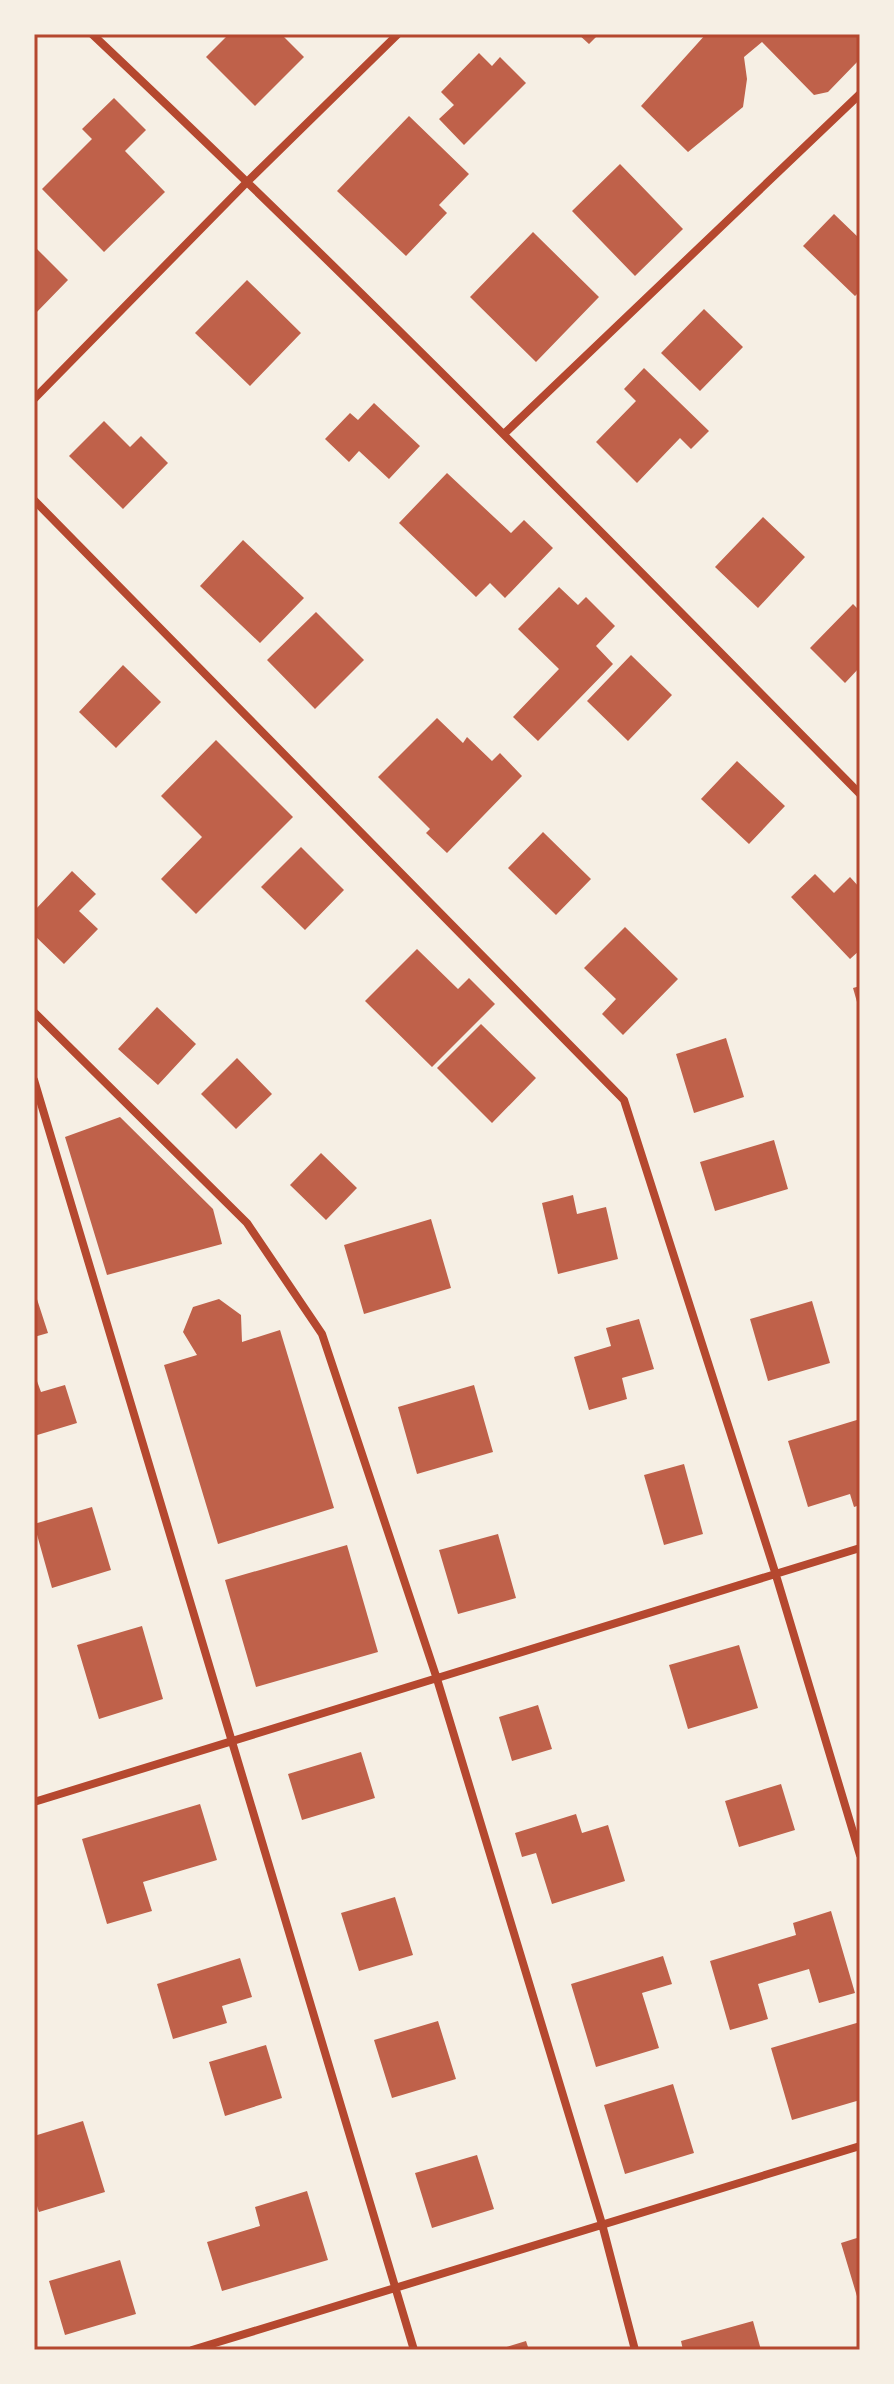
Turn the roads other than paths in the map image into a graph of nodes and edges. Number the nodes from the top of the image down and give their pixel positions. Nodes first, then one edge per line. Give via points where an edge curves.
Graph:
1 (92, 34) edge
2 (398, 34) edge
3 (860, 94) edge
4 (248, 181) junction
5 (34, 399) edge
6 (505, 433) junction
7 (34, 500) edge
8 (860, 794) edge
9 (34, 1012) edge
10 (34, 1080) edge
11 (860, 1548) edge
12 (775, 1572) junction
13 (437, 1679) junction
14 (230, 1742) junction
15 (34, 1802) edge
16 (860, 1855) edge
17 (860, 2146) edge
18 (602, 2224) junction
19 (395, 2288) junction
20 (192, 2350) edge
21 (414, 2350) edge
22 (635, 2350) edge

1 - 4 street
2 - 4 street
3 - 6 street
4 - 5 street
4 - 6 street
6 - 8 street
7 - 12 street via 624,1100
9 - 13 street via 247,1223 322,1334
10 - 14 street
11 - 12 street
12 - 13 street
12 - 16 street
13 - 14 street
13 - 18 street
14 - 15 street
14 - 19 street
17 - 18 street
18 - 19 street
18 - 22 street
19 - 20 street
19 - 21 street

